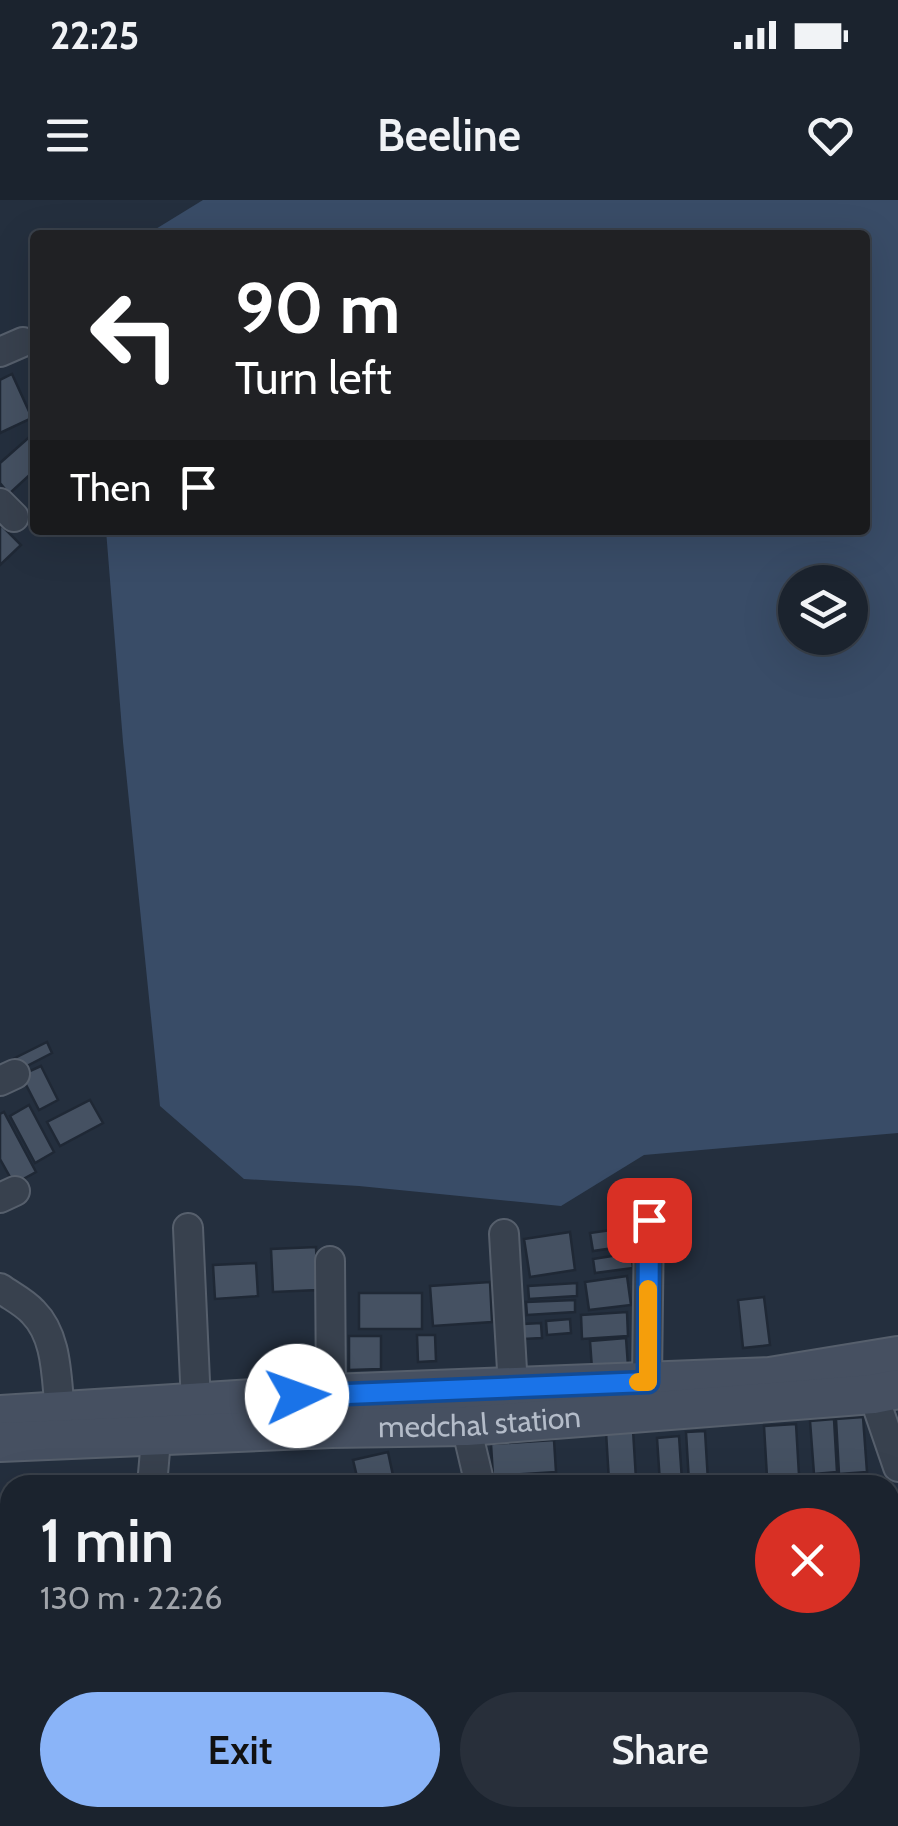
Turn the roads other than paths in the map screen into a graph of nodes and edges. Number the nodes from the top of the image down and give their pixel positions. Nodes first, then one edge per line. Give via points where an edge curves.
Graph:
1 (649, 1220) dead end
2 (188, 1228) dead end
3 (504, 1234) dead end
4 (330, 1260) dead end
5 (0, 1288) edge
6 (898, 1356) edge
7 (648, 1382) junction
8 (513, 1387) junction
9 (456, 1389) junction
10 (886, 1392) edge
11 (331, 1394) junction
12 (60, 1412) junction
13 (0, 1414) edge
14 (170, 1414) junction
15 (467, 1426) junction
16 (0, 1442) edge
17 (898, 1467) edge
18 (155, 1475) edge
19 (478, 1475) edge

1 - 7 street
2 - 14 street
3 - 8 street
4 - 11 street
5 - 12 street via 46,1328
6 - 7 street via 770,1377
7 - 8 street
8 - 9 street
9 - 11 street
9 - 15 street
10 - 15 street, medchal station
10 - 17 street
11 - 14 street
12 - 13 street
12 - 14 street
14 - 15 street, medchal station via 331,1428
14 - 16 street, medchal station
14 - 18 street
15 - 19 street

